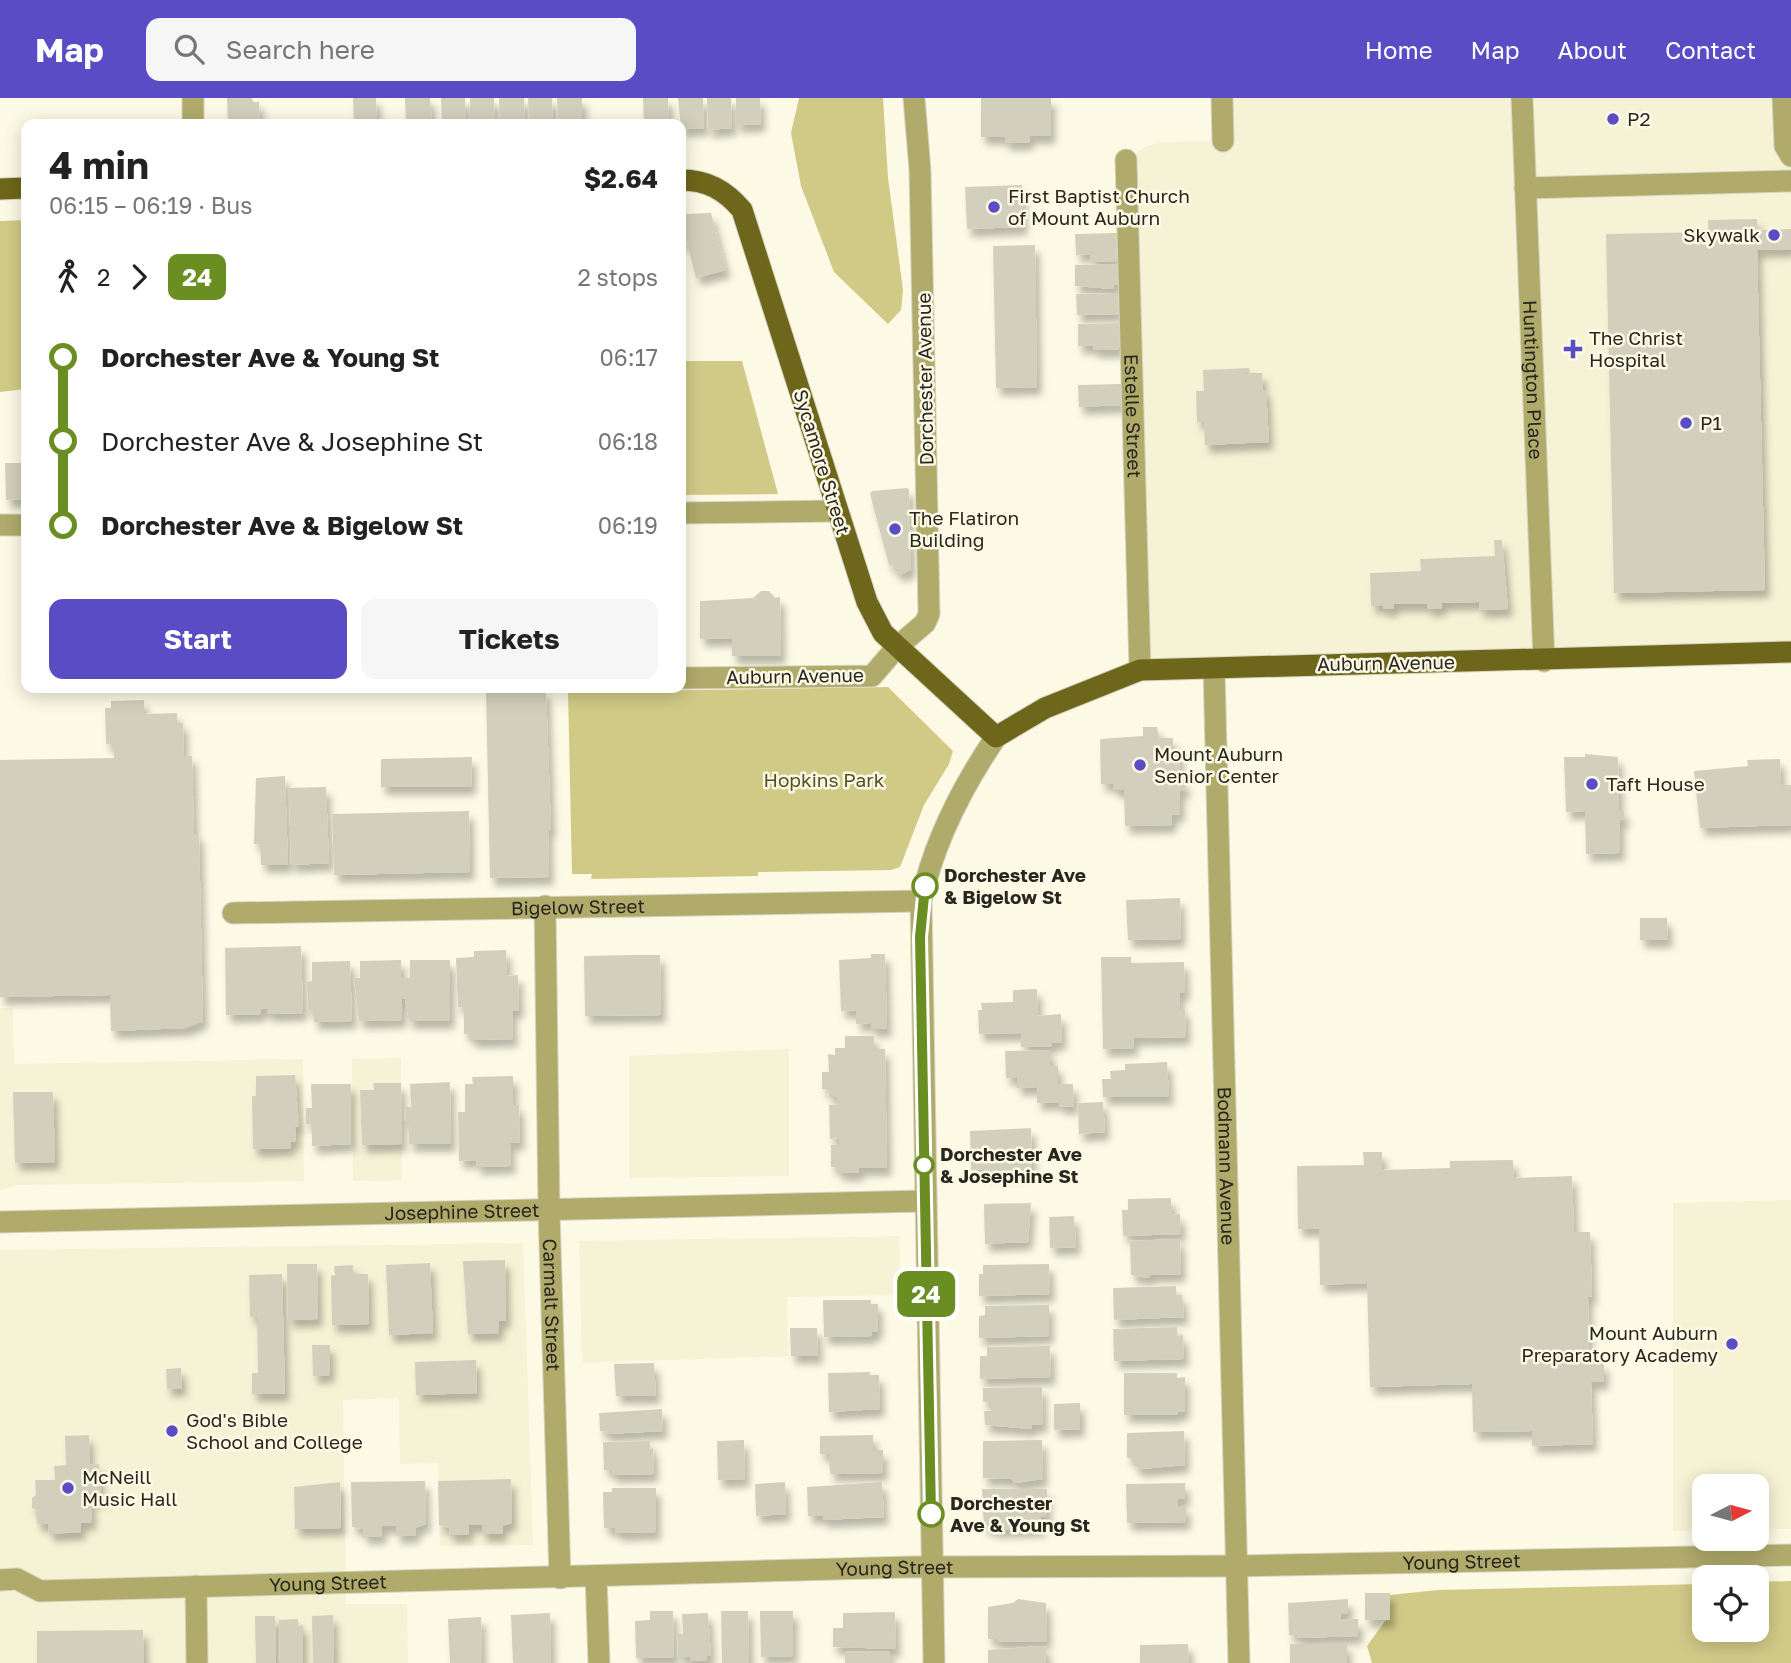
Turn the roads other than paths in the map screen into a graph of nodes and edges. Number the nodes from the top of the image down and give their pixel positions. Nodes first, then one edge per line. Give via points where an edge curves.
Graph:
1 (193, 98) edge
2 (914, 98) edge
3 (1222, 98) edge
4 (1522, 98) edge
5 (1783, 98) edge
6 (193, 119) edge
7 (1223, 141) dead end
8 (1791, 156) edge
9 (1126, 160) dead end
10 (686, 181) edge
11 (1791, 181) edge
12 (21, 188) edge
13 (1525, 188) junction
14 (0, 189) edge
15 (835, 511) junction
16 (686, 513) edge
17 (0, 525) edge
18 (21, 525) edge
19 (897, 647) junction
20 (1791, 652) edge
21 (1544, 661) junction
22 (1214, 669) junction
23 (1140, 670) junction
24 (686, 678) edge
25 (996, 737) junction
26 (921, 901) junction
27 (545, 906) junction
28 (233, 913) dead end
29 (925, 1201) junction
30 (549, 1212) junction
31 (0, 1222) edge
32 (1791, 1555) edge
33 (1237, 1566) junction
34 (932, 1567) junction
35 (596, 1576) junction
36 (560, 1578) junction
37 (8, 1580) edge
38 (196, 1586) junction
39 (197, 1663) edge
40 (599, 1663) edge
41 (934, 1663) edge
42 (1239, 1663) edge

1 - 6 street
2 - 19 street, Dorchester Avenue via 920,170 930,608 925,623
3 - 7 street
4 - 13 street, Huntington Place
5 - 8 street via 1785,146
9 - 23 street, Estelle Street
10 - 15 main road, Sycamore Street via 715,186 742,210
11 - 13 street
12 - 14 main road
13 - 21 street, Huntington Place
15 - 16 street
15 - 19 main road, Sycamore Street via 866,603
17 - 18 street
19 - 24 street, Auburn Avenue via 872,676
19 - 25 main road, Sycamore Street
20 - 21 main road, Auburn Avenue
21 - 22 main road, Auburn Avenue
22 - 23 main road, Auburn Avenue
22 - 33 street, Bodmann Avenue
23 - 25 main road, Auburn Avenue via 1045,708
25 - 26 street via 958,798 928,869
26 - 27 street, Bigelow Street
26 - 29 street
27 - 28 street, Bigelow Street
27 - 30 street, Carmalt Street
29 - 30 street, Josephine Street
29 - 34 street
30 - 31 street, Josephine Street
30 - 36 street, Carmalt Street
32 - 33 street, Young Street
33 - 34 street, Young Street
33 - 42 street, Bodmann Avenue
34 - 35 street, Young Street
34 - 41 street
35 - 36 street, Young Street
35 - 40 street
36 - 38 street, Young Street
37 - 38 street, Young Street via 40,1591
38 - 39 street

